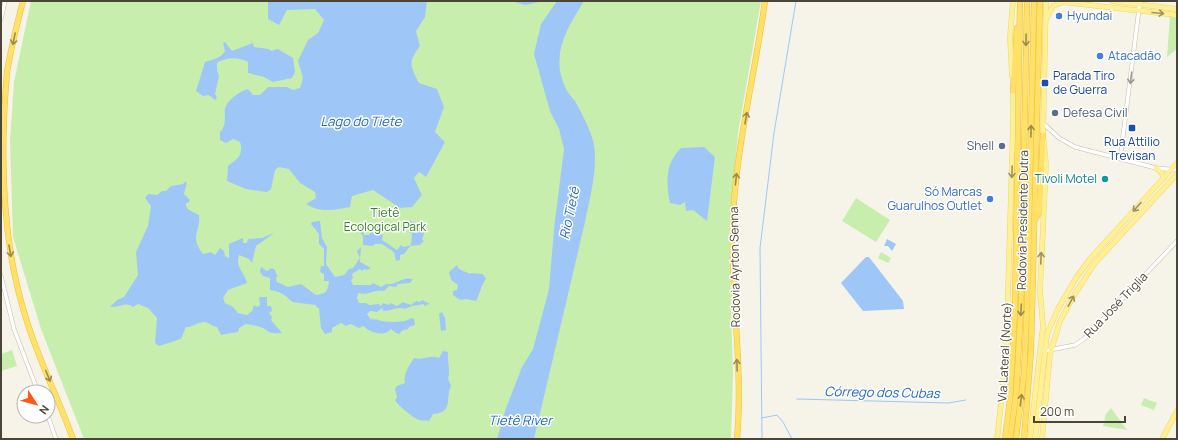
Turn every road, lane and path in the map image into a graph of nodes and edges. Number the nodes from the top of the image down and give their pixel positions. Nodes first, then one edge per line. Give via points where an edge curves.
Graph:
1 (5, 1) edge
2 (23, 1) edge
3 (765, 1) edge
4 (1021, 1) edge
5 (1027, 1) edge
6 (1034, 1) edge
7 (1040, 1) edge
8 (1046, 1) edge
9 (1112, 1) edge
10 (1013, 3) edge
11 (1092, 3) edge
12 (1139, 3) edge
13 (1177, 9) edge
14 (1138, 11) junction
15 (1177, 15) edge
16 (1, 19) edge
17 (1045, 21) junction
18 (1013, 91) junction
19 (1044, 124) junction
20 (1043, 136) junction
21 (1121, 152) junction
22 (1115, 158) junction
23 (1123, 160) junction
24 (1177, 163) edge
25 (1156, 168) junction
26 (1171, 170) junction
27 (1177, 170) edge
28 (1177, 174) edge
29 (1164, 178) junction
30 (1035, 220) junction
31 (1177, 242) edge
32 (1, 276) edge
33 (1050, 349) junction
34 (1044, 351) junction
35 (35, 384) edge
36 (1177, 411) edge
37 (51, 424) edge
38 (56, 439) edge
39 (73, 439) edge
40 (737, 439) edge
41 (998, 439) edge
42 (1005, 439) edge
43 (1010, 439) edge
44 (1016, 439) edge
45 (1024, 439) edge
46 (1030, 439) edge
47 (1035, 439) edge
48 (1042, 439) edge
49 (1162, 439) edge

1 - 16 street
2 -> 39 highway via 7,72 3,110 1,152 8,238 25,316
40 -> 3 highway, Rodovia Ayrton Senna via 739,404 733,247 734,202
4 - 18 highway
4 - 42 highway, Rodovia Presidente Dutra via 1015,307
5 -> 43 highway, Rodovia Presidente Dutra via 1021,307 1016,396
44 -> 6 highway, Rodovia Presidente Dutra via 1024,373 1027,307
7 - 30 highway, Rodovia Presidente Dutra
8 - 17 main road
9 - 12 main road
10 - 18 main road, Via Lateral (Norte) via 1010,37
11 - 14 main road
11 - 17 main road via 1059,3 1051,8
12 - 13 main road
12 - 14 street
14 -> 15 main road
14 -> 21 street
17 - 19 main road
18 -> 41 main road, Via Lateral (Norte) via 1006,359
19 - 20 main road
19 - 22 street via 1074,147
20 - 30 highway via 1039,213
46 -> 20 main road via 1043,321 1040,291 1046,164
21 - 22 street
21 - 23 street
22 - 23 street
23 - 25 street
24 - 26 main road
25 - 26 street
25 - 29 main road
26 - 27 street
26 - 29 main road
33 -> 28 main road via 1060,321 1085,276
29 -> 34 main road via 1090,259 1076,278 1052,322
30 - 45 highway, Rodovia Presidente Dutra via 1032,351
31 - 33 street, Rua José Triglia via 1084,339 1075,344
32 - 35 street via 14,329
33 - 34 street, Rua José Triglia
33 - 48 main road
34 - 47 main road
36 - 49 main road
37 - 38 street

